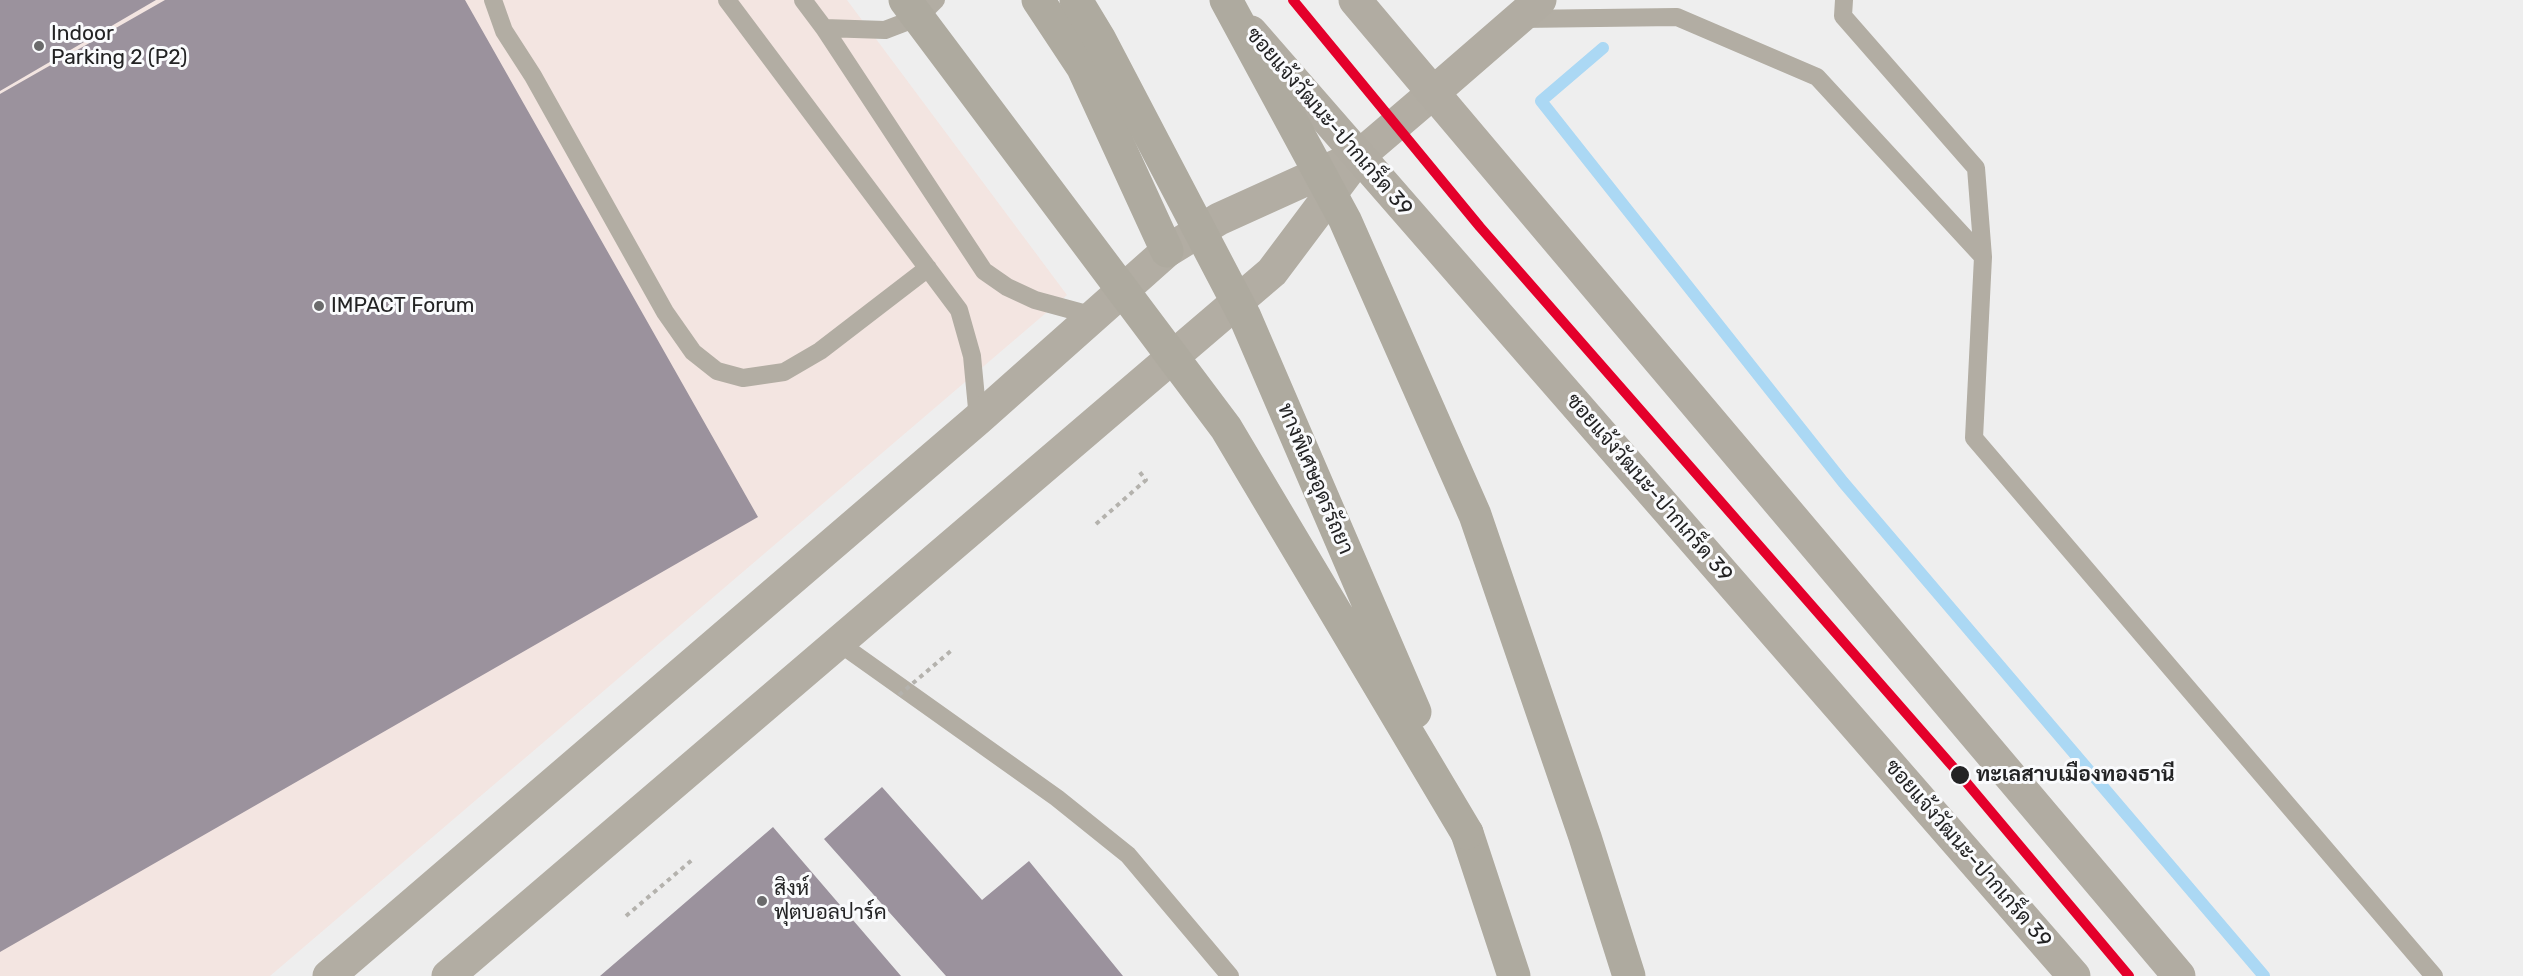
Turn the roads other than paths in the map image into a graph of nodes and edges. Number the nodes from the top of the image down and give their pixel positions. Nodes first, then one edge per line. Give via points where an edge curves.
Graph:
1 (493, 0) edge
2 (727, 0) edge
3 (803, 0) edge
4 (905, 0) edge
5 (936, 0) edge
6 (1038, 0) edge
7 (1076, 0) edge
8 (1224, 0) edge
9 (1355, 0) edge
10 (1844, 0) edge
11 (1529, 9) edge
12 (824, 28) junction
13 (1434, 92) junction
14 (1359, 156) junction
15 (1167, 251) junction
16 (1983, 257) junction
17 (928, 268) junction
18 (1094, 316) junction
19 (978, 419) junction
20 (839, 642) junction
21 (1467, 832) junction
22 (329, 976) edge
23 (448, 976) edge
24 (1230, 976) edge
25 (1514, 976) edge
26 (1629, 976) edge
27 (2074, 976) edge
28 (2179, 976) edge
29 (2434, 976) edge

1 - 17 lane via 504,31 665,312 693,352 717,371 743,378 784,372 820,351
2 - 17 lane
3 - 12 lane
4 - 21 highway, bridge via 1226,428
5 - 12 lane via 919,17 885,30
6 - 15 highway via 1083,68
7 - 21 highway, ทางพิเศษอุดรรัถยา, bridge via 1245,316
8 - 14 main road, ซอยแจ้งวัฒนะ-ปากเกร็ด 39
8 - 26 highway, bridge via 1345,220 1475,515
9 - 13 main road
10 - 16 lane via 1844,16 1976,168
11 - 13 main road
11 - 16 lane via 1677,17 1817,77
12 - 18 lane via 984,271 1035,300
13 - 14 street
13 - 28 main road
14 - 15 street via 1219,219
14 - 20 street via 1272,272
14 - 27 main road, ซอยแจ้งวัฒนะ-ปากเกร็ด 39
15 - 18 street
16 - 29 lane via 1974,438
17 - 19 lane via 959,310 966,331
18 - 19 street
19 - 22 street
20 - 23 street
20 - 24 lane via 1057,798 1128,855
21 - 25 highway, ทางพิเศษอุดรรัถยา

